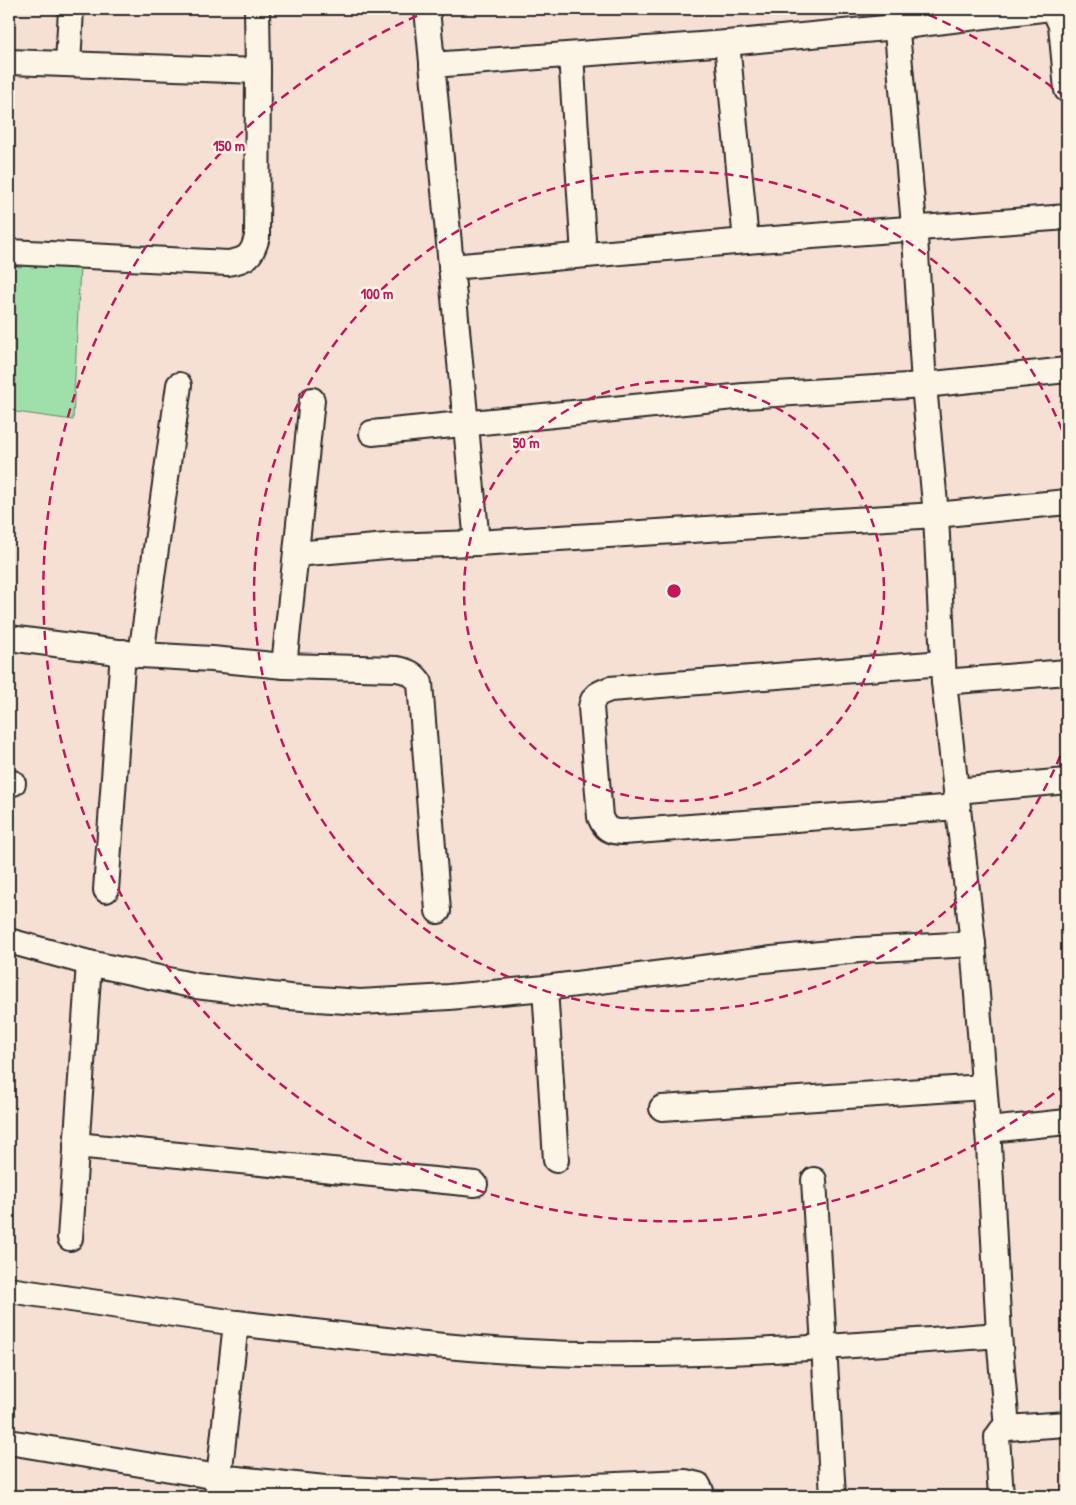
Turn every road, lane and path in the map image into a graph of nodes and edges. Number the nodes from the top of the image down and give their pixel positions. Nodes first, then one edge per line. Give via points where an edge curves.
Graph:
1 (71, 9) edge
2 (257, 9) edge
3 (427, 9) edge
4 (1042, 9) edge
5 (1049, 9) edge
6 (895, 18) edge
7 (727, 43) junction
8 (570, 55) junction
9 (9, 62) edge
10 (68, 64) junction
11 (432, 65) junction
12 (258, 71) junction
13 (1067, 90) edge
14 (1067, 217) edge
15 (914, 228) junction
16 (746, 241) junction
17 (9, 252) edge
18 (584, 255) junction
19 (451, 266) junction
20 (1067, 370) edge
21 (179, 385) dead end
22 (924, 385) junction
23 (312, 400) dead end
24 (465, 424) junction
25 (372, 433) dead end
26 (1067, 502) edge
27 (936, 514) junction
28 (477, 543) junction
29 (296, 554) junction
30 (9, 638) edge
31 (132, 654) junction
32 (284, 666) junction
33 (943, 672) junction
34 (1067, 672) edge
35 (1067, 781) edge
36 (957, 799) junction
37 (106, 890) dead end
38 (438, 911) dead end
39 (9, 941) edge
40 (973, 944) junction
41 (89, 963) junction
42 (545, 988) junction
43 (984, 1087) junction
44 (662, 1108) dead end
45 (1067, 1122) edge
46 (988, 1130) junction
47 (76, 1144) junction
48 (556, 1160) dead end
49 (814, 1180) dead end
50 (475, 1184) dead end
51 (70, 1238) dead end
52 (9, 1290) edge
53 (236, 1323) junction
54 (999, 1335) junction
55 (823, 1348) junction
56 (1067, 1424) edge
57 (1007, 1428) junction
58 (9, 1442) edge
59 (217, 1486) edge
60 (700, 1496) edge
61 (833, 1496) edge
62 (1001, 1496) edge

1 - 10 street
2 - 12 street
3 - 11 street
4 - 6 street
5 - 13 street via 1058,15 1061,25
6 - 7 street
6 - 15 street
7 - 8 street
7 - 16 street
8 - 11 street
8 - 18 street
9 - 10 street
10 - 12 street
11 - 19 street
12 - 17 street via 257,237 253,252 242,261 228,263
14 - 15 street
15 - 16 street
15 - 22 street
16 - 18 street
18 - 19 street
19 - 24 street
20 - 22 street
21 - 31 street
22 - 24 street via 744,396
22 - 27 street
23 - 29 street
24 - 25 street
24 - 28 street
26 - 27 street
27 - 28 street
27 - 33 street
28 - 29 street
29 - 32 street
30 - 31 street
31 - 32 street
31 - 37 street
32 - 38 street via 397,668 407,671 420,683
33 - 34 street
33 - 36 street
33 - 36 street via 620,689 599,693 591,707 600,817 604,827 612,832 623,832
35 - 36 street
36 - 40 street
39 - 41 street
40 - 42 street via 859,950
40 - 43 street
41 - 42 street via 196,986 360,1002
41 - 47 street
42 - 48 street
43 - 44 street
43 - 46 street
45 - 46 street
46 - 54 street
47 - 50 street
47 - 51 street
49 - 55 street
52 - 53 street
53 - 55 street via 461,1348 575,1354 682,1354
53 - 59 street
54 - 55 street
54 - 57 street
55 - 61 street
56 - 57 street
57 - 62 street via 997,1437
58 - 59 street
59 - 60 street via 432,1493 685,1482 698,1485

